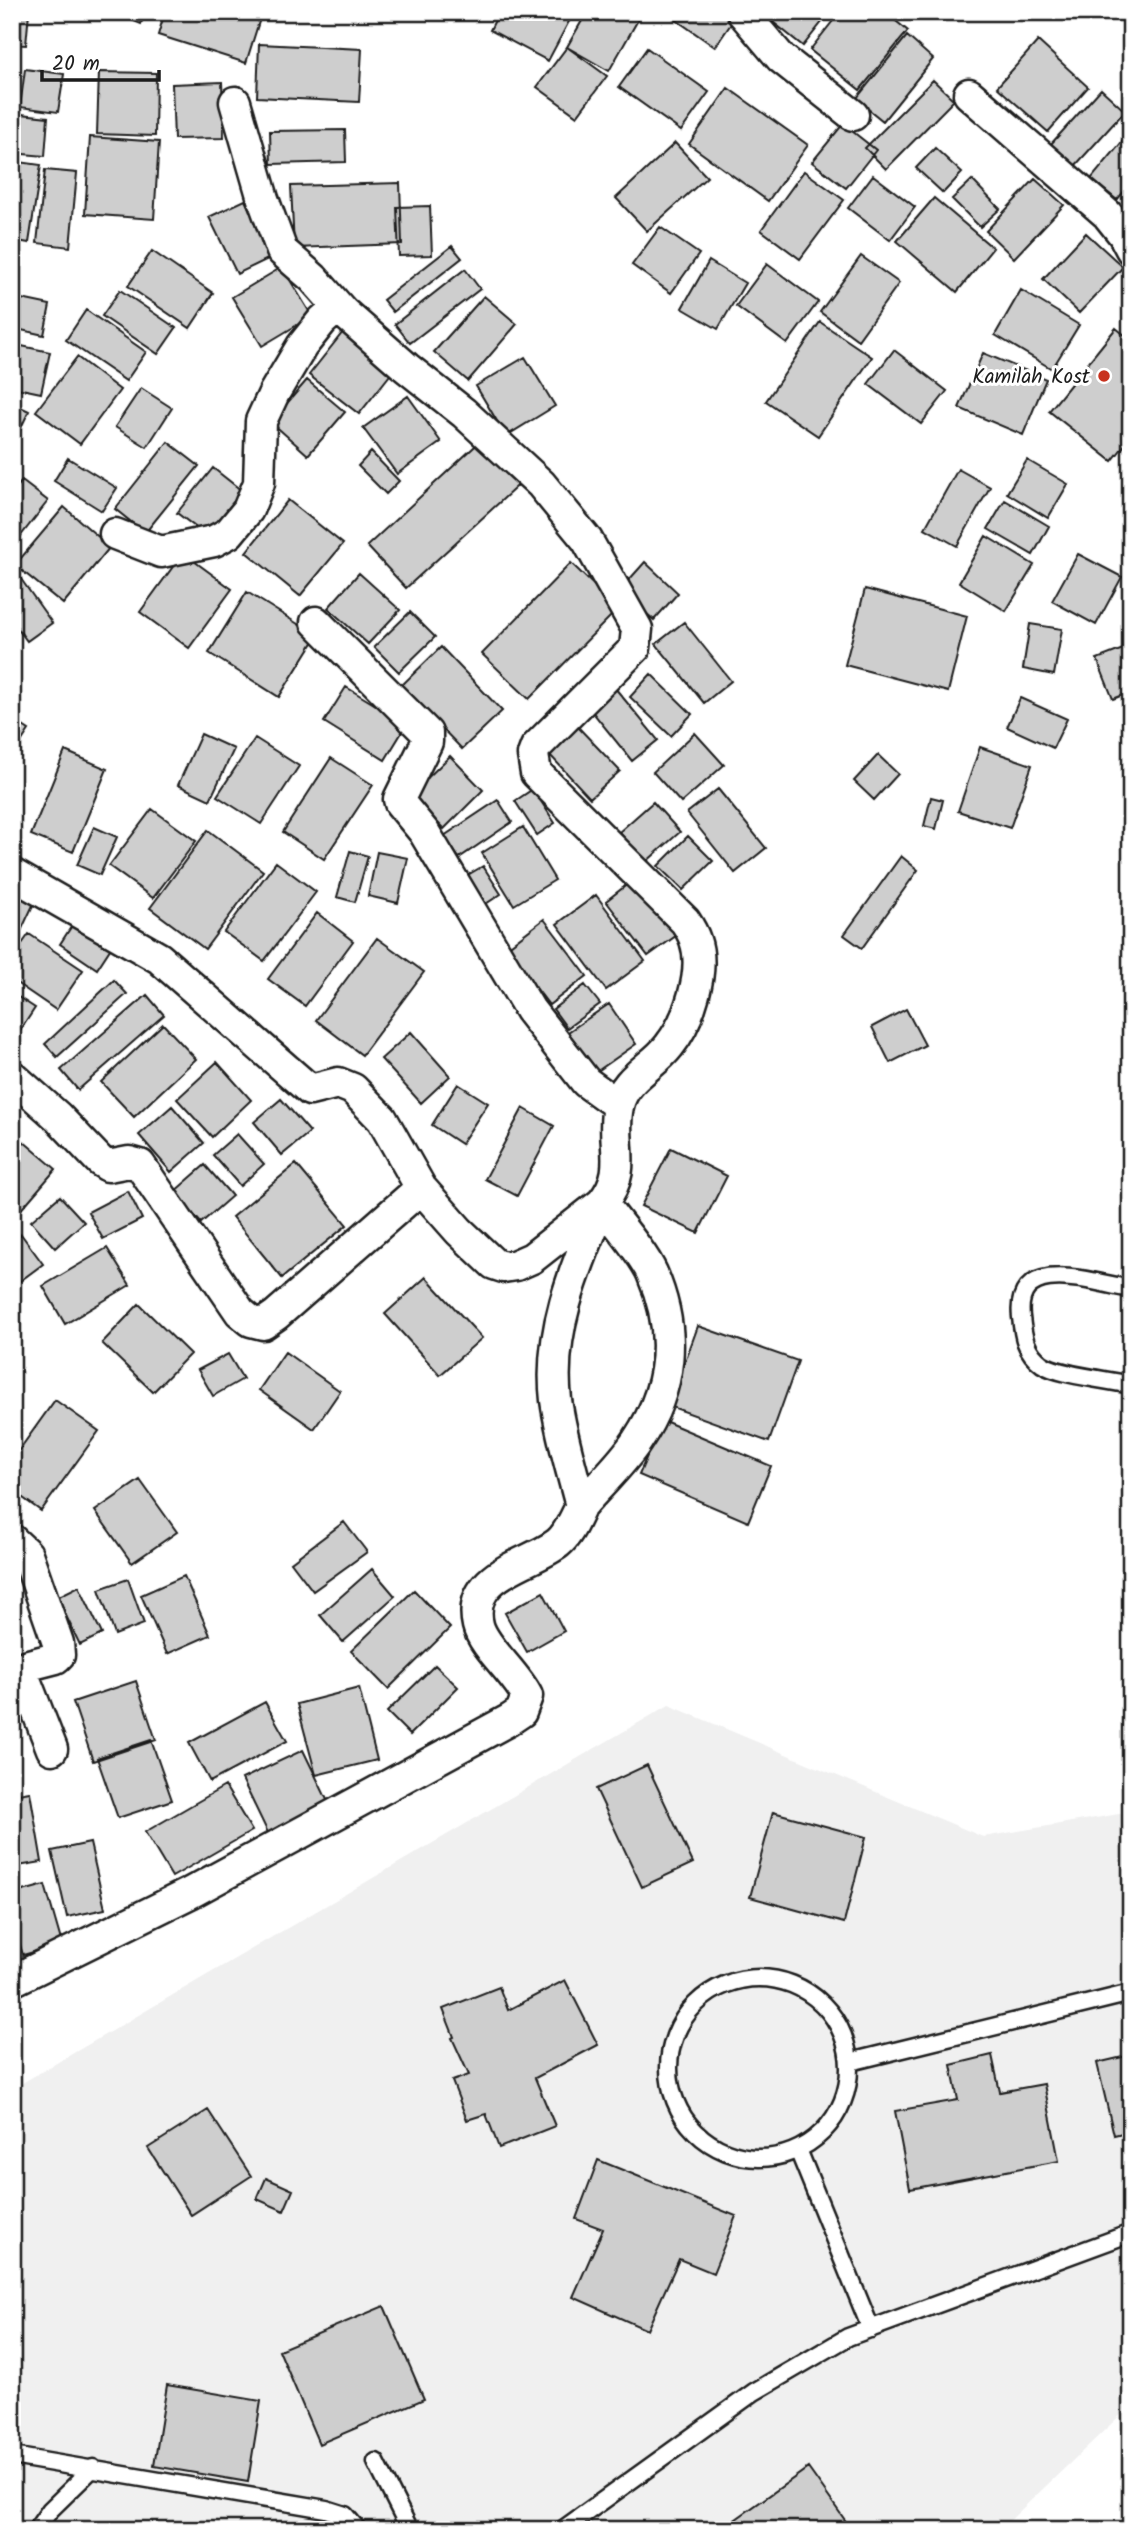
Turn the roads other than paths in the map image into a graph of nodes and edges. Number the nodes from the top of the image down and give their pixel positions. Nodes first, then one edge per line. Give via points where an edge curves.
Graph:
1 (742, 12) edge
2 (969, 94) dead end
3 (235, 102) dead end
4 (853, 115) dead end
5 (1131, 249) edge
6 (343, 312) junction
7 (115, 534) dead end
8 (316, 622) dead end
9 (12, 874) edge
10 (12, 1076) edge
11 (618, 1105) junction
12 (421, 1188) junction
13 (602, 1203) junction
14 (1131, 1289) edge
15 (1131, 1385) edge
16 (581, 1506) junction
17 (12, 1540) edge
18 (52, 1749) dead end
19 (12, 1981) edge
20 (1131, 1993) edge
21 (850, 2062) junction
22 (799, 2151) junction
23 (1131, 2234) edge
24 (871, 2329) junction
25 (12, 2456) edge
26 (376, 2462) dead end
27 (93, 2468) junction
28 (36, 2530) edge
29 (358, 2530) edge
30 (410, 2530) edge
31 (562, 2530) edge

1 - 4 street via 781,58
2 - 5 street via 1107,214
3 - 6 street via 282,251
6 - 7 street via 331,313 322,321 274,393 261,421 259,483 248,510 229,533 214,541 161,552
6 - 11 street via 541,484 586,540 637,629 635,649 533,755 536,773 685,921 696,942 698,979 688,1013 669,1046 625,1087
8 - 11 street via 427,733 400,803 424,832 530,1010 586,1082
9 - 12 street via 159,958 310,1090 338,1083 353,1089 382,1119
10 - 12 street via 100,1161 108,1166 140,1165 240,1312 251,1321 262,1324 276,1315
11 - 13 street via 617,1178
12 - 13 street via 485,1257 503,1267 532,1258
13 - 16 street via 571,1280 557,1335 556,1401
13 - 16 street via 651,1271 668,1326 669,1352 658,1402 637,1442
14 - 15 lane via 1052,1276 1024,1290 1019,1304 1021,1337 1042,1363
16 - 19 street via 564,1538 503,1571 480,1597 478,1626 527,1696 520,1712 190,1893
17 - 18 street via 26,1555 58,1643 56,1658 25,1666 22,1672
20 - 21 lane
21 - 22 lane via 839,2115
21 - 22 lane via 835,2018 801,1987 756,1977 712,1989 680,2022 667,2067 678,2111 709,2145 753,2160
22 - 24 lane
23 - 24 lane
24 - 31 lane via 848,2337 754,2392
25 - 27 lane
26 - 30 lane
27 - 28 lane
27 - 29 lane via 326,2509 345,2515

